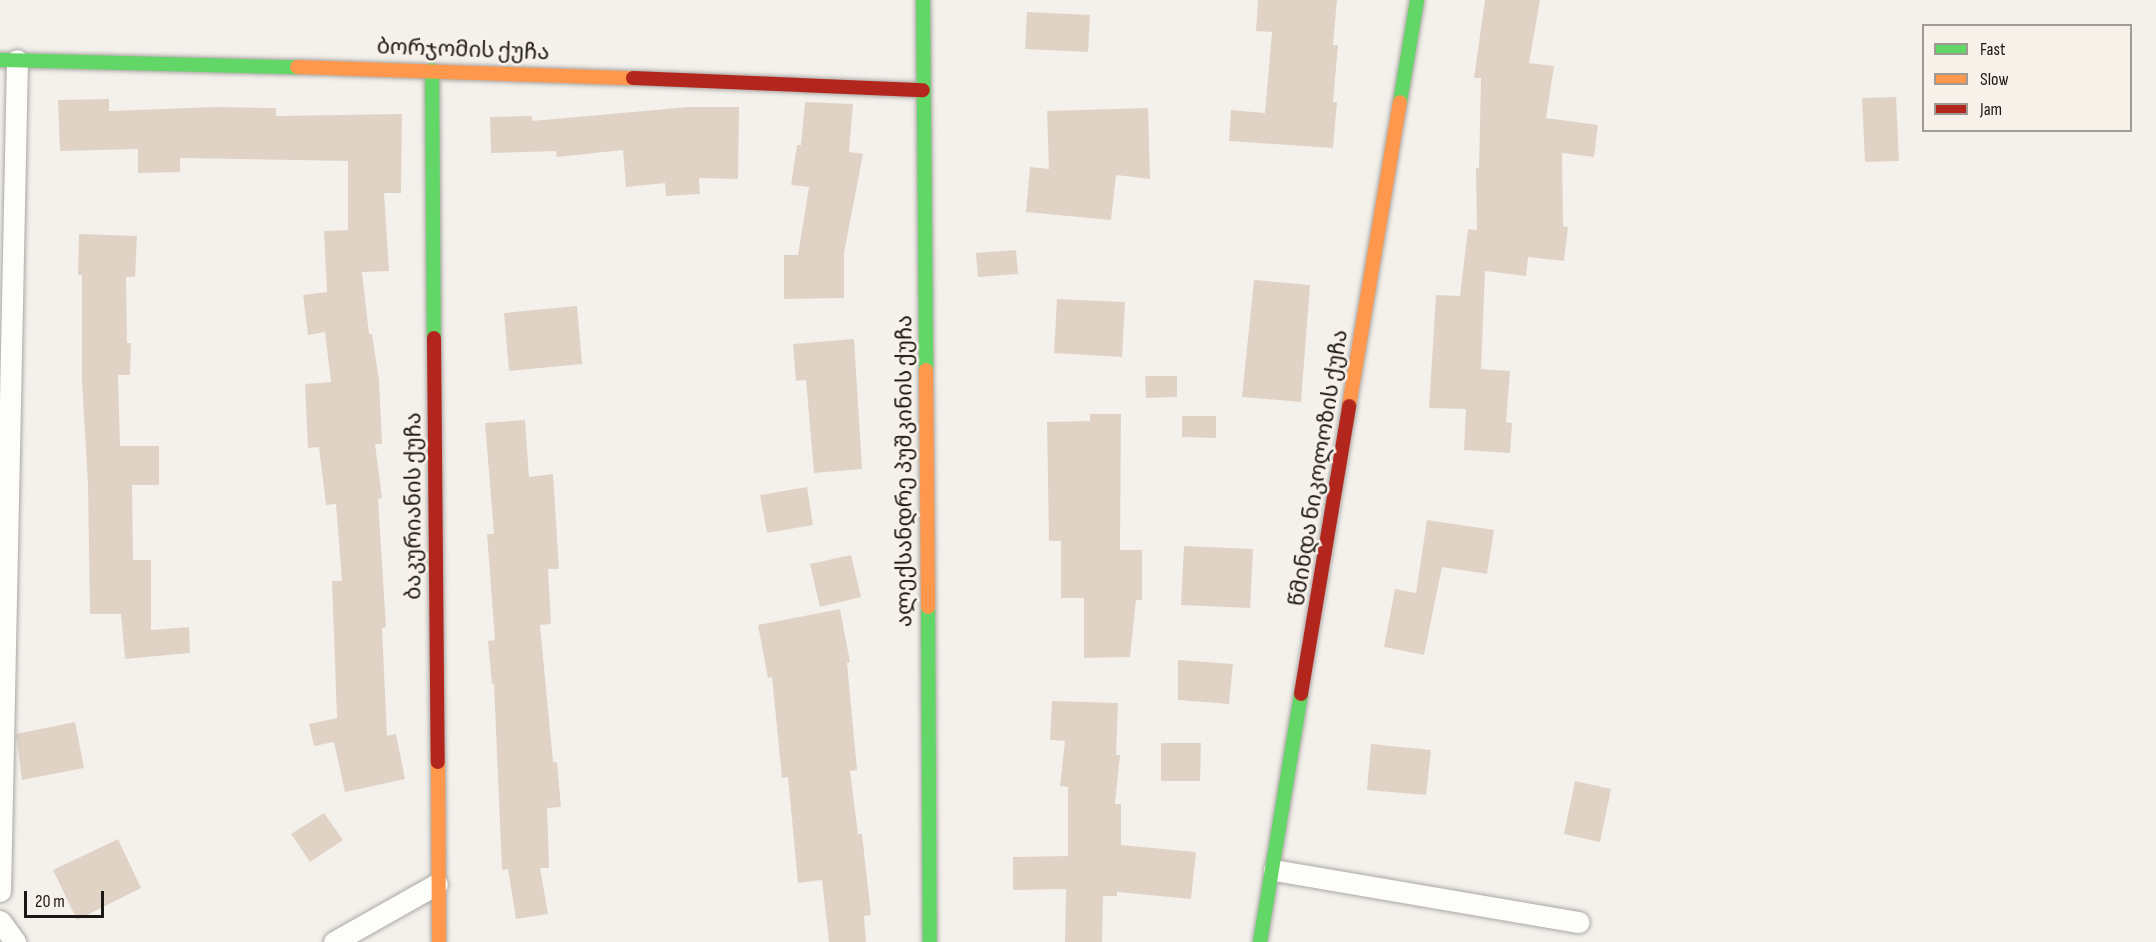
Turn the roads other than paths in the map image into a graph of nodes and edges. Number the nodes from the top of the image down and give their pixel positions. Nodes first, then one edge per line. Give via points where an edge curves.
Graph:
1 (923, 0) edge
2 (1418, 0) edge
3 (9, 60) edge
4 (432, 70) junction
5 (923, 90) junction
6 (1274, 870) junction
7 (437, 884) junction
8 (0, 891) edge
9 (0, 921) edge
10 (1579, 922) dead end
11 (15, 942) edge
12 (334, 942) edge
13 (439, 942) edge
14 (930, 942) edge
15 (1260, 942) edge

1 - 5 street, ალექსანდრე პუშკინის ქუჩა
2 - 6 street, წმინდა ნიკოლოზის ქუჩა
3 - 4 street, ბორჯომის ქუჩა
3 - 8 street
4 - 5 street, ბორჯომის ქუჩა
4 - 7 street, ბაკურიანის ქუჩა
5 - 14 street, ალექსანდრე პუშკინის ქუჩა
6 - 10 street
6 - 15 street, წმინდა ნიკოლოზის ქუჩა
7 - 12 street
7 - 13 street, ბაკურიანის ქუჩა
9 - 11 street

